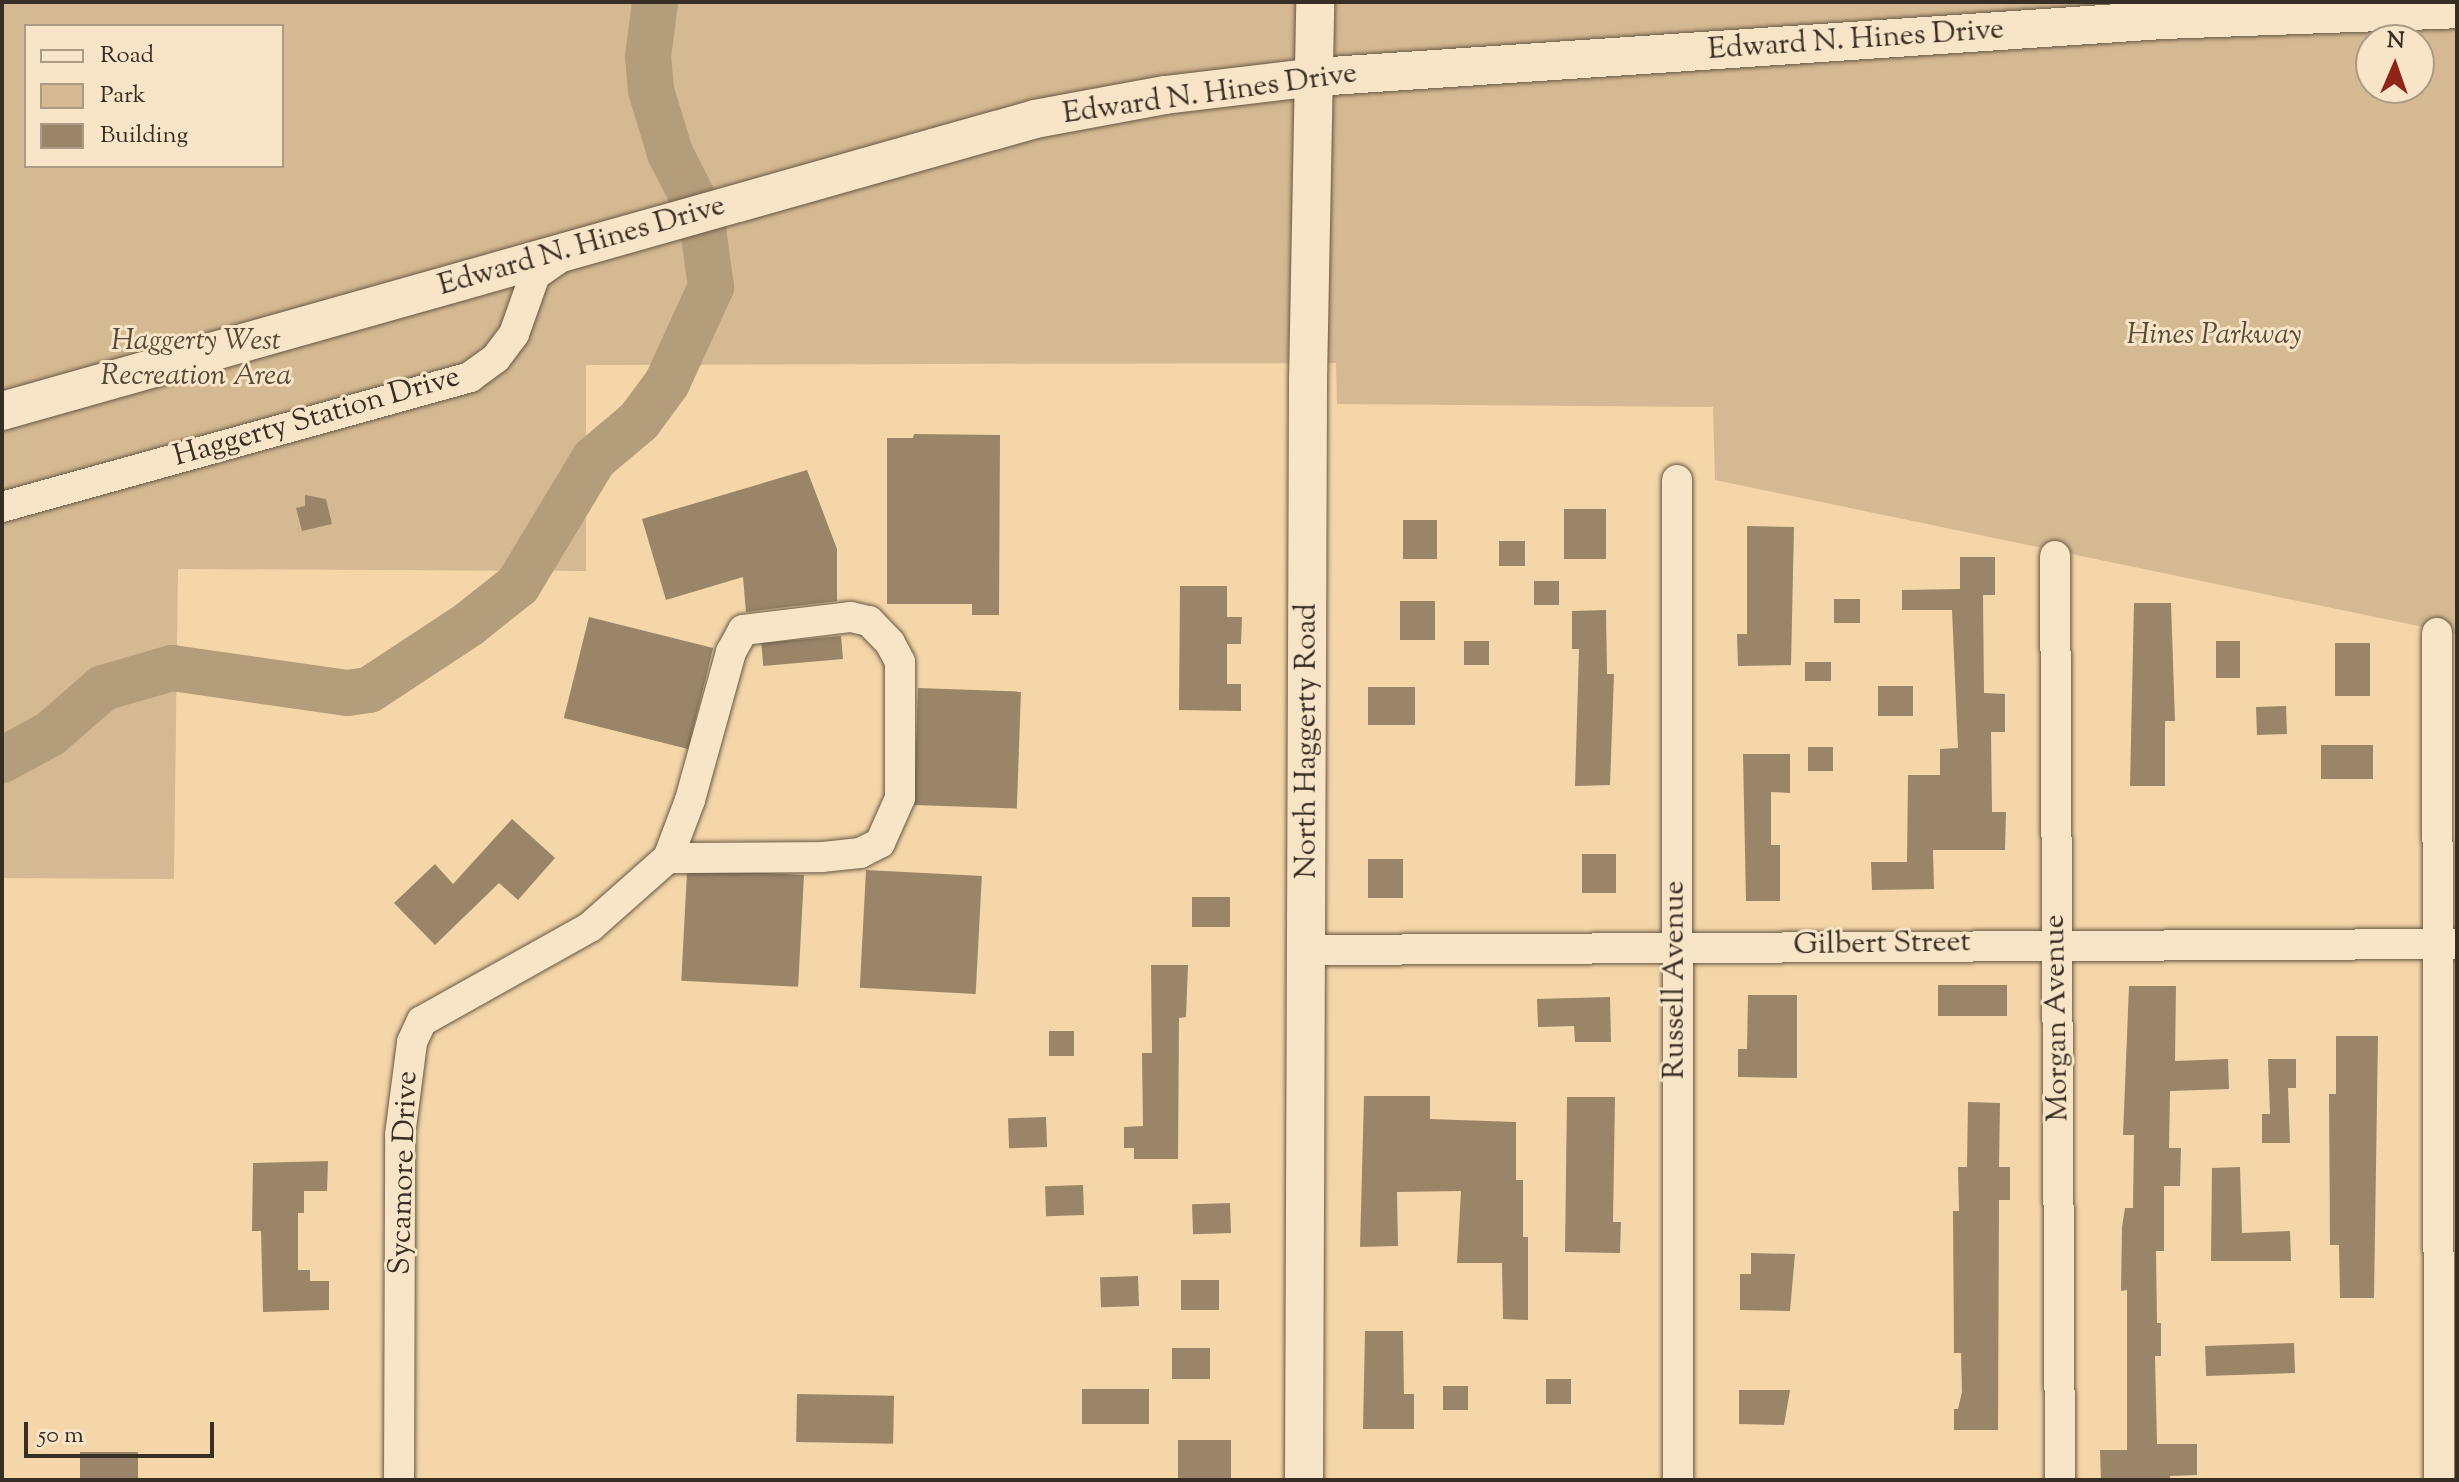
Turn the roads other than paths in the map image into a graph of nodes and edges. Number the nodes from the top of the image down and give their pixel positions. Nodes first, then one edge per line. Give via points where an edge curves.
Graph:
1 (1315, 2) edge
2 (2457, 9) edge
3 (1316, 77) junction
4 (571, 251) junction
5 (2, 411) edge
6 (1677, 480) dead end
7 (2, 507) edge
8 (2055, 556) dead end
9 (2437, 633) dead end
10 (668, 858) junction
11 (2056, 943) junction
12 (2447, 944) edge
13 (1676, 947) junction
14 (1307, 950) junction
15 (399, 1480) edge
16 (1304, 1480) edge
17 (1678, 1480) edge
18 (2060, 1480) edge
19 (2439, 1480) edge

1 - 3 street, North Haggerty Road
2 - 3 street, Edward N. Hines Drive via 2294,12
3 - 4 street, Edward N. Hines Drive via 1165,95 1035,119
3 - 14 street, North Haggerty Road via 1308,381
4 - 5 street, Edward N. Hines Drive
4 - 7 street, Haggerty Station Drive via 535,275 514,334 496,358 470,377
6 - 13 street, Russell Avenue
8 - 11 street, Morgan Avenue
9 - 12 street
10 - 10 street via 821,857 860,853 880,843 893,824 900,798 900,662 869,621 851,617 743,630 731,652 690,800
10 - 15 street, Sycamore Drive via 590,927 422,1021 412,1042 400,1135
11 - 12 street, Gilbert Street
11 - 13 street, Gilbert Street
11 - 18 street, Morgan Avenue
12 - 19 street
13 - 14 street, Gilbert Street
13 - 17 street, Russell Avenue
14 - 16 street, North Haggerty Road

